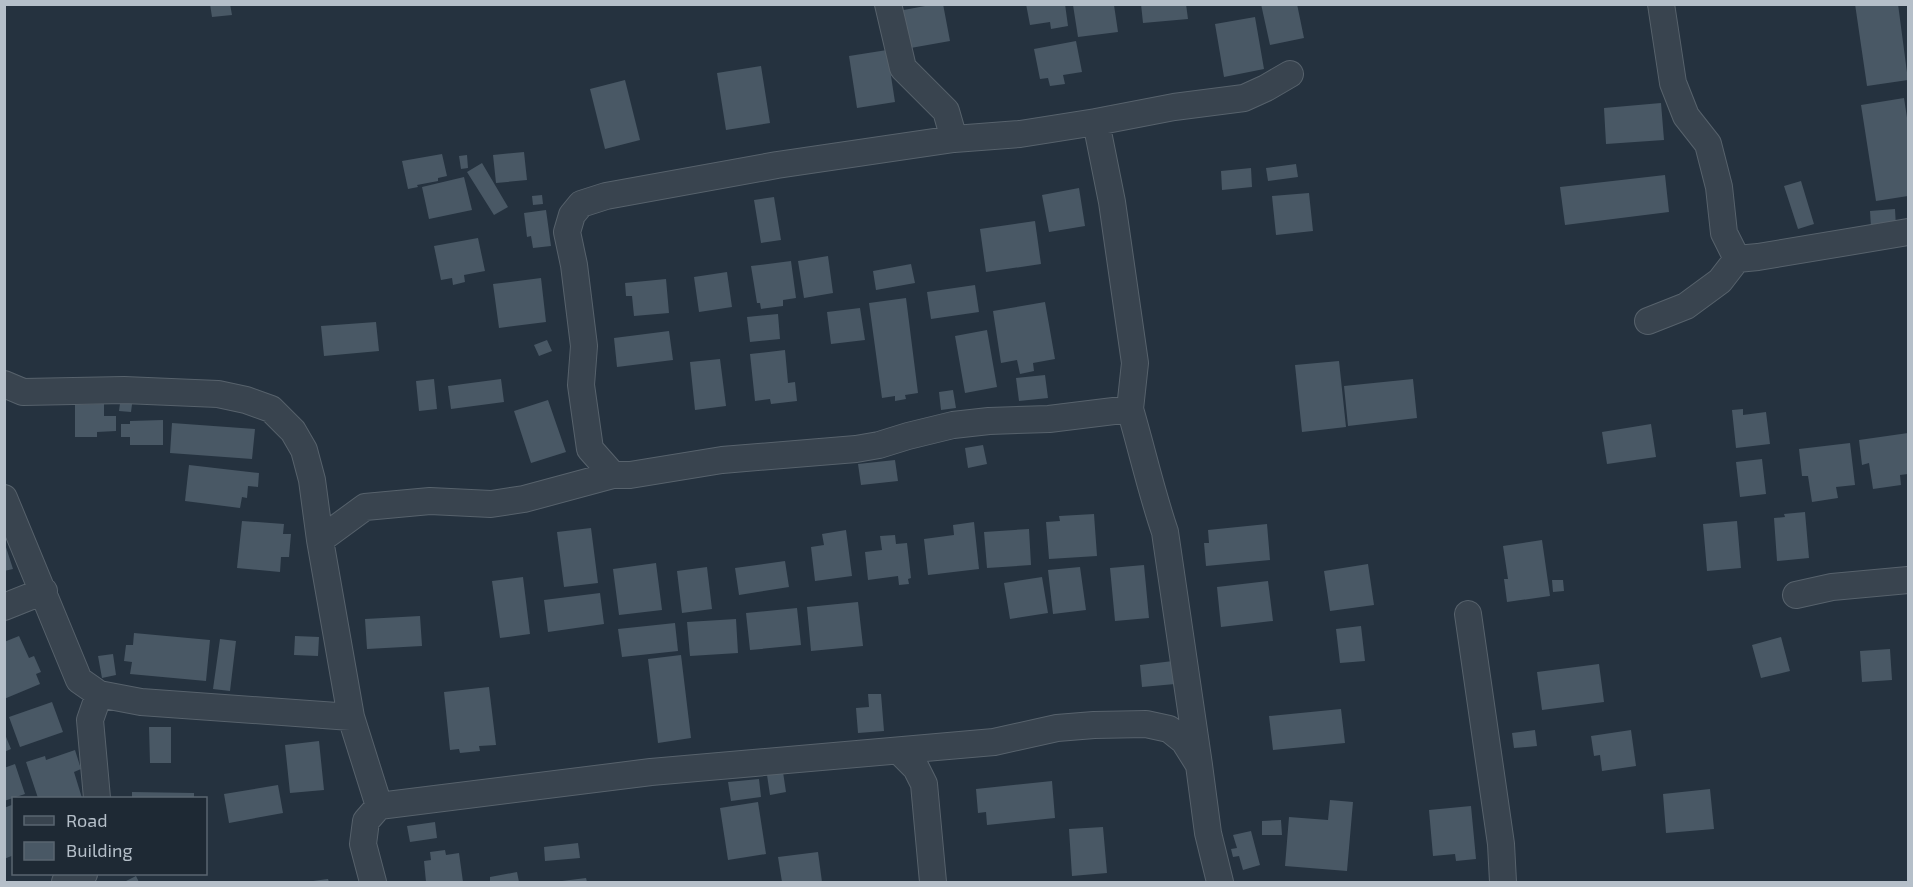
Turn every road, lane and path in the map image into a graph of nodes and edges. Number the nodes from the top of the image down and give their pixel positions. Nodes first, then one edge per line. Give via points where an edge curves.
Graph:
1 (888, 4) edge
2 (1661, 4) edge
3 (1290, 75) dead end
4 (1096, 122) junction
5 (954, 139) junction
6 (1908, 232) edge
7 (1737, 259) junction
8 (1648, 321) dead end
9 (4, 384) edge
10 (1130, 409) junction
11 (613, 475) junction
12 (4, 498) edge
13 (320, 540) junction
14 (1908, 580) edge
15 (44, 591) junction
16 (1796, 595) dead end
17 (4, 607) edge
18 (1468, 614) dead end
19 (99, 694) junction
20 (351, 717) junction
21 (899, 751) junction
22 (1199, 765) junction
23 (97, 797) edge
24 (379, 806) junction
25 (80, 875) edge
26 (65, 882) edge
27 (373, 882) edge
28 (933, 882) edge
29 (1220, 882) edge
30 (1503, 882) edge

1 - 5 street via 903,68 946,111
2 - 7 street via 1673,83 1686,116 1708,144 1719,187 1724,233
3 - 4 street via 1244,98
4 - 5 street
4 - 10 street via 1112,202 1135,363
5 - 11 street via 777,165 606,196 582,204 567,232 584,346 581,385 590,449
6 - 7 street
7 - 8 street via 1720,281 1686,306
9 - 13 street via 24,392 124,390 218,394 271,409 293,431 304,450
10 - 11 street via 953,425 879,446
10 - 22 street via 1166,532
11 - 13 street via 491,504 430,501 365,507
12 - 15 street
13 - 20 street
14 - 16 street via 1832,587
15 - 17 street
15 - 19 street via 78,680
18 - 30 street
19 - 20 street via 141,702
19 - 23 street via 90,720
20 - 24 street
21 - 22 street via 994,742 1057,728 1146,724 1169,729 1184,741
21 - 24 street via 651,772
21 - 28 street via 916,768 924,784
22 - 29 street via 1208,833
24 - 27 street via 366,821 363,844
25 - 26 street

